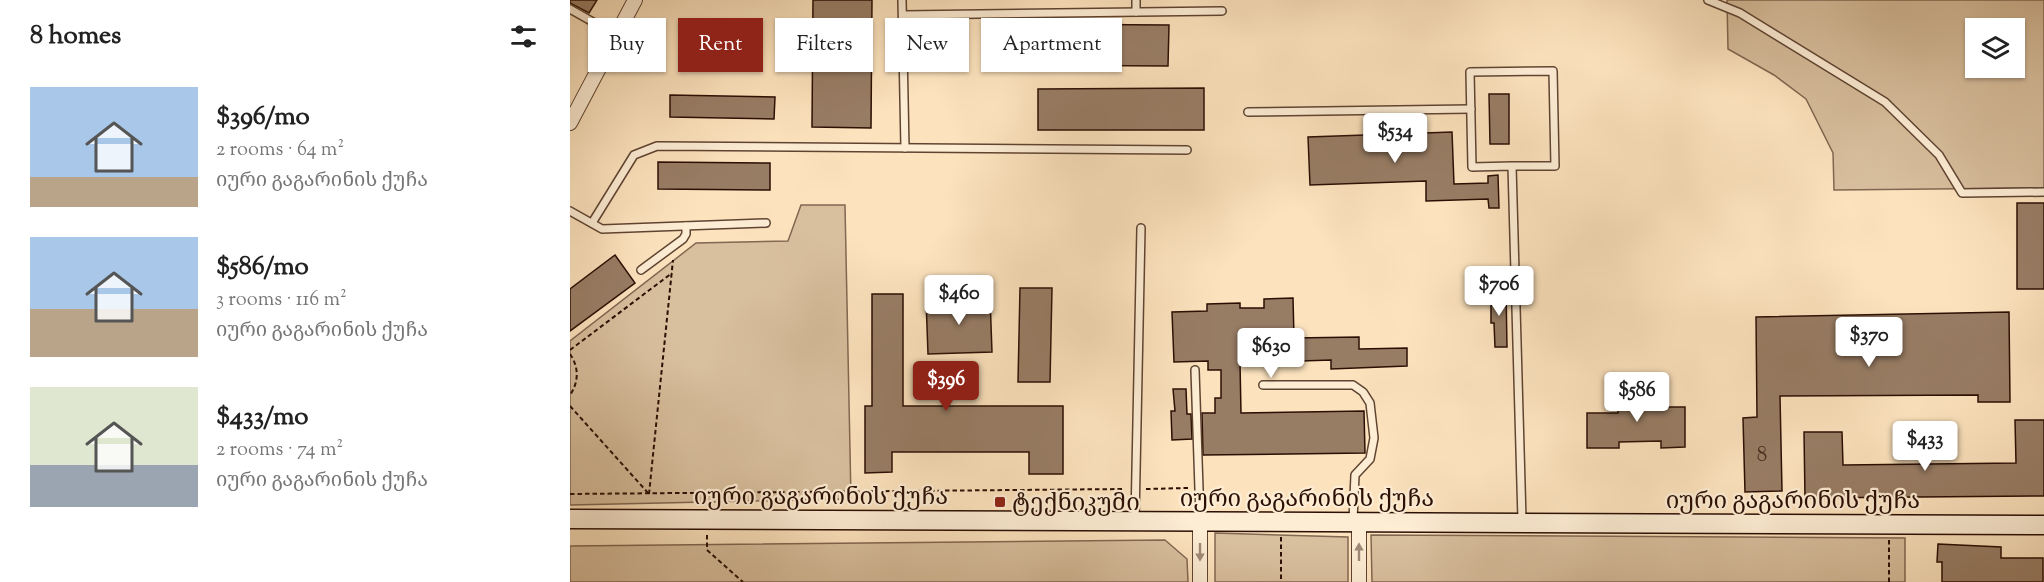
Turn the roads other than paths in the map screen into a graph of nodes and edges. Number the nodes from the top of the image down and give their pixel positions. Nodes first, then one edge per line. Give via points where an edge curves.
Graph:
1 (635, 0) edge
2 (902, 0) edge
3 (1136, 0) edge
4 (1708, 0) edge
5 (570, 9) edge
6 (1222, 11) dead end
7 (1136, 12) junction
8 (903, 15) junction
9 (625, 18) edge
10 (588, 19) edge
11 (597, 72) edge
12 (1471, 110) junction
13 (1248, 112) dead end
14 (570, 123) edge
15 (904, 148) junction
16 (1187, 150) dead end
17 (1512, 166) junction
18 (2044, 192) edge
19 (570, 212) edge
20 (592, 223) junction
21 (766, 223) dead end
22 (687, 226) junction
23 (1141, 228) dead end
24 (641, 270) dead end
25 (1195, 370) dead end
26 (1263, 385) dead end
27 (570, 519) edge
28 (1135, 522) junction
29 (1200, 522) junction
30 (1356, 522) junction
31 (1522, 523) junction
32 (2044, 525) edge
33 (1200, 582) edge
34 (1359, 582) edge

1 - 9 street
2 - 8 lane
3 - 7 lane
4 - 18 lane via 1740,13 1885,102 1939,155 1962,193
5 - 10 lane
6 - 7 lane
7 - 8 lane
8 - 15 lane
11 - 14 street
12 - 13 lane
12 - 17 lane via 1472,167
12 - 17 lane via 1470,72 1553,71 1555,166
15 - 16 lane
15 - 20 lane via 657,146 634,155
17 - 31 lane
19 - 20 lane
20 - 22 lane via 603,229
21 - 22 lane
22 - 24 lane via 686,234 674,246
23 - 28 lane
25 - 29 lane
26 - 30 lane via 1353,385 1363,392 1370,403 1374,438 1370,459 1355,475
27 - 28 street, იური გაგარინის ქუჩა
28 - 29 street, იური გაგარინის ქუჩა
29 - 30 street, იური გაგარინის ქუჩა
29 -> 33 street
30 - 31 street, იური გაგარინის ქუჩა
34 -> 30 street
31 - 32 street, იური გაგარინის ქუჩა

